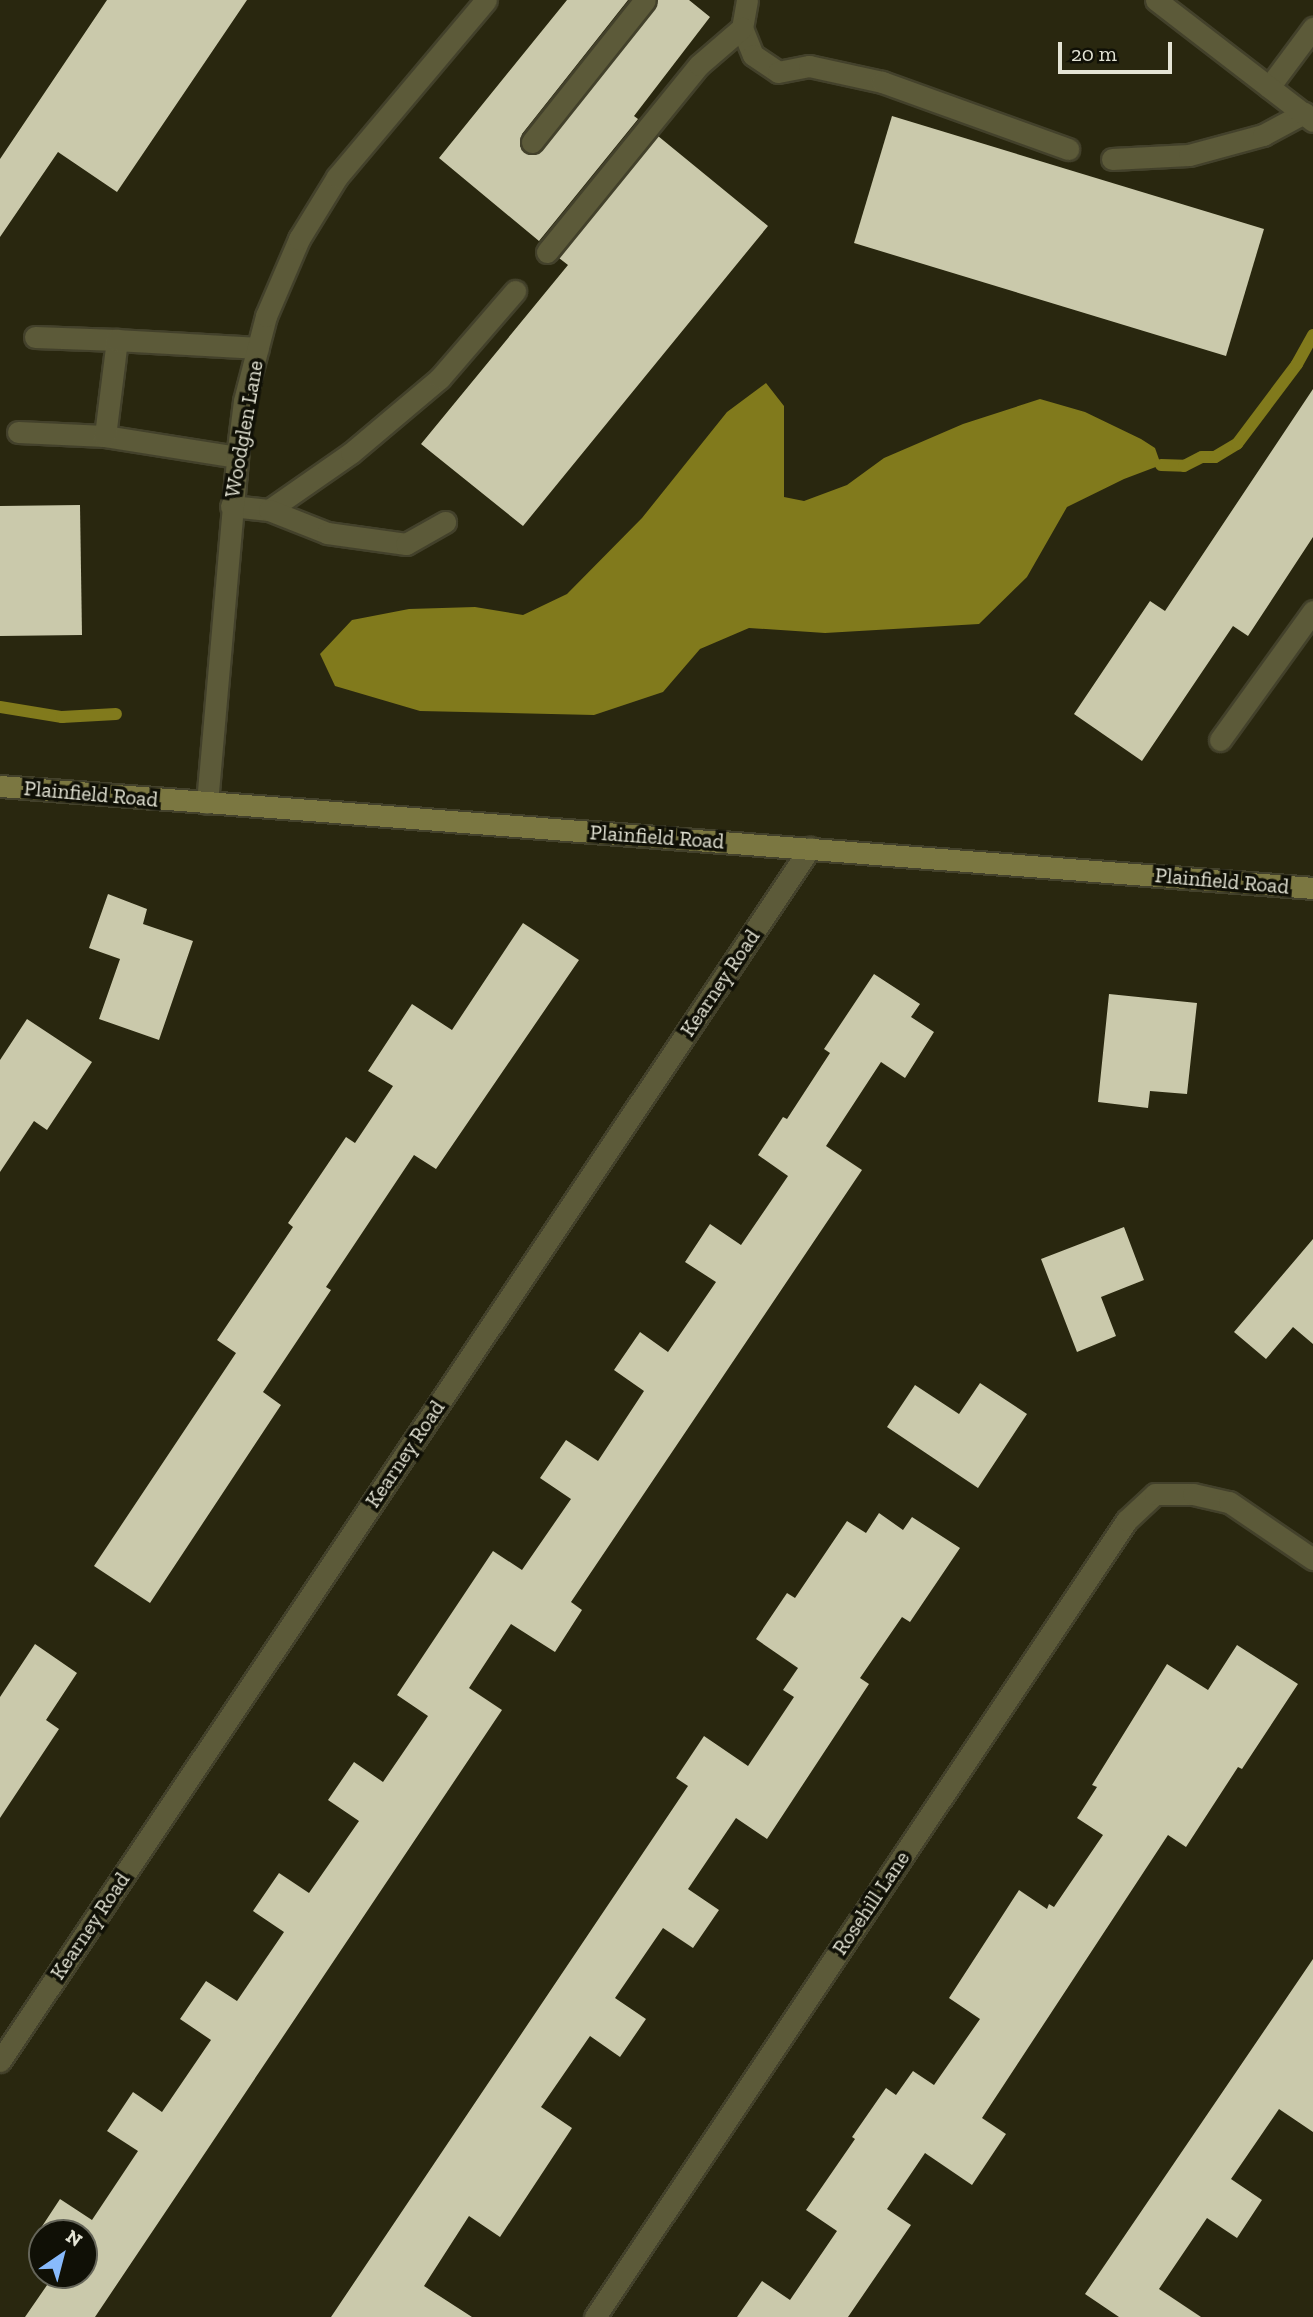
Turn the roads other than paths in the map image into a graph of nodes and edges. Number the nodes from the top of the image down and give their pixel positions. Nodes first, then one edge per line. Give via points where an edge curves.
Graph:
1 (486, 0) edge
2 (645, 0) edge
3 (747, 0) edge
4 (1156, 0) edge
5 (742, 28) junction
6 (1313, 28) edge
7 (1269, 87) junction
8 (1308, 117) edge
9 (532, 142) dead end
10 (1068, 149) dead end
11 (1112, 159) dead end
12 (547, 252) dead end
13 (515, 291) dead end
14 (36, 337) dead end
15 (117, 340) junction
16 (258, 348) junction
17 (18, 432) dead end
18 (105, 436) junction
19 (237, 457) junction
20 (231, 506) junction
21 (269, 510) junction
22 (445, 522) dead end
23 (1313, 611) edge
24 (1220, 740) dead end
25 (0, 786) edge
26 (207, 803) junction
27 (810, 848) junction
28 (1313, 888) edge
29 (1313, 1559) edge
30 (0, 2061) edge
31 (595, 2317) edge

1 - 16 street, Woodglen Lane via 337,177 299,239 266,316
2 - 9 street
3 - 5 street
4 - 7 street
5 - 10 street via 753,55 778,72 809,66 882,82
5 - 12 street via 699,65
6 - 7 street
7 - 8 street
8 - 11 street via 1189,155
13 - 21 street via 440,378 351,453
14 - 15 street
15 - 16 street
15 - 18 street
16 - 19 street, Woodglen Lane via 244,401
17 - 18 street
18 - 19 street
19 - 20 street, Woodglen Lane
20 - 21 street
20 - 26 street, Woodglen Lane
21 - 22 street via 327,533 406,544
23 - 24 street
25 - 26 main road, Plainfield Road
26 - 27 main road, Plainfield Road
27 - 28 main road, Plainfield Road
27 - 30 street, Kearney Road
29 - 31 street, Rosehill Lane via 1228,1502 1193,1494 1155,1494 1127,1520

